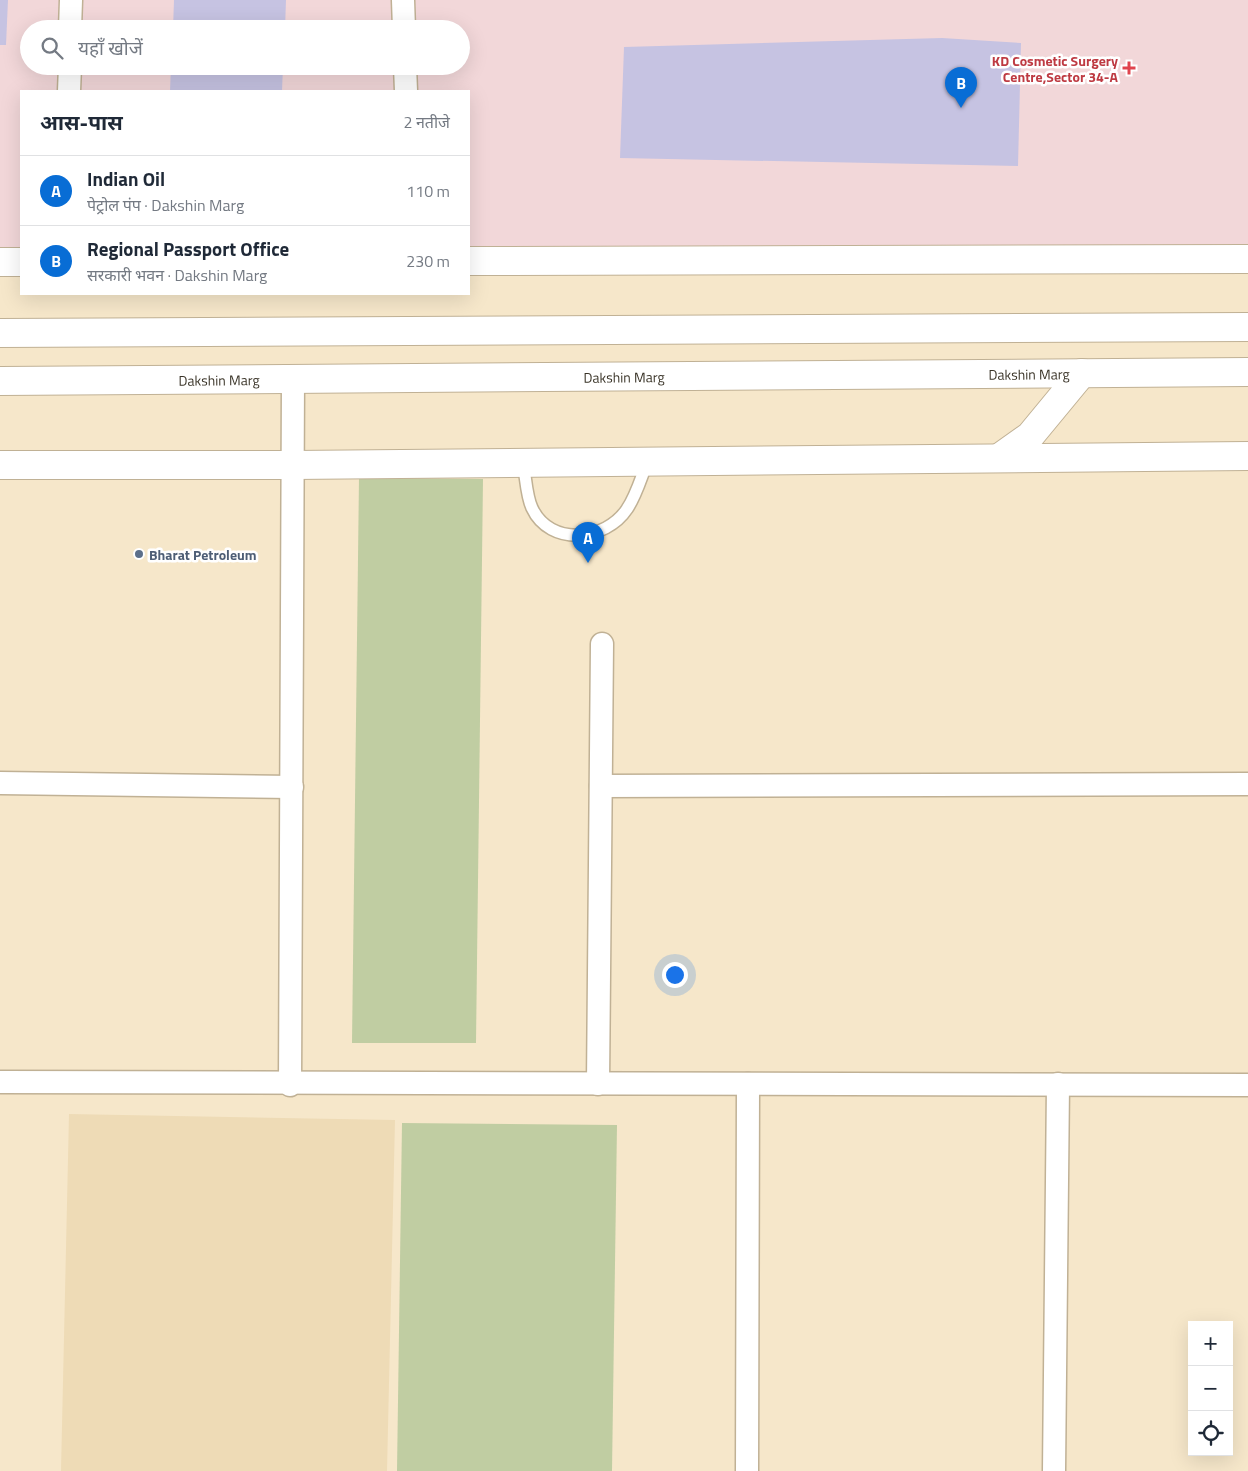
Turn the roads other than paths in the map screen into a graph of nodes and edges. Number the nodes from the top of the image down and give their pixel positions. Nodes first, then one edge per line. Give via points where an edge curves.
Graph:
1 (71, 0) edge
2 (403, 0) edge
3 (70, 20) edge
4 (404, 20) edge
5 (70, 75) edge
6 (405, 75) edge
7 (69, 90) edge
8 (406, 90) edge
9 (1248, 259) edge
10 (470, 261) edge
11 (0, 262) edge
12 (20, 262) edge
13 (1248, 327) edge
14 (0, 333) edge
15 (1248, 372) edge
16 (1082, 373) junction
17 (294, 379) junction
18 (0, 382) edge
19 (1248, 456) edge
20 (999, 458) junction
21 (648, 462) junction
22 (523, 463) junction
23 (0, 465) edge
24 (293, 465) junction
25 (602, 644) dead end
26 (0, 783) edge
27 (1248, 784) edge
28 (601, 786) junction
29 (292, 787) junction
30 (0, 1082) edge
31 (598, 1084) junction
32 (748, 1084) junction
33 (1058, 1084) junction
34 (290, 1085) junction
35 (1248, 1085) edge
36 (746, 1471) edge
37 (1054, 1471) edge

1 - 3 street
2 - 4 street
5 - 7 street
6 - 8 street
9 - 10 main road
11 - 12 main road
13 - 14 main road
15 - 16 main road, Dakshin Marg
16 - 17 main road, Dakshin Marg
16 - 20 main road via 1030,436
17 - 18 main road, Dakshin Marg
17 - 24 street
19 - 20 main road
20 - 21 main road
21 - 22 main road
21 - 22 lane via 627,509 613,525 598,534 574,536 549,529 532,508
22 - 24 main road
23 - 24 main road
24 - 29 street
25 - 28 street
26 - 29 street
27 - 28 street
28 - 31 street
29 - 34 street
30 - 34 street
31 - 32 street
31 - 34 street
32 - 33 street
32 - 36 street
33 - 35 street
33 - 37 street

